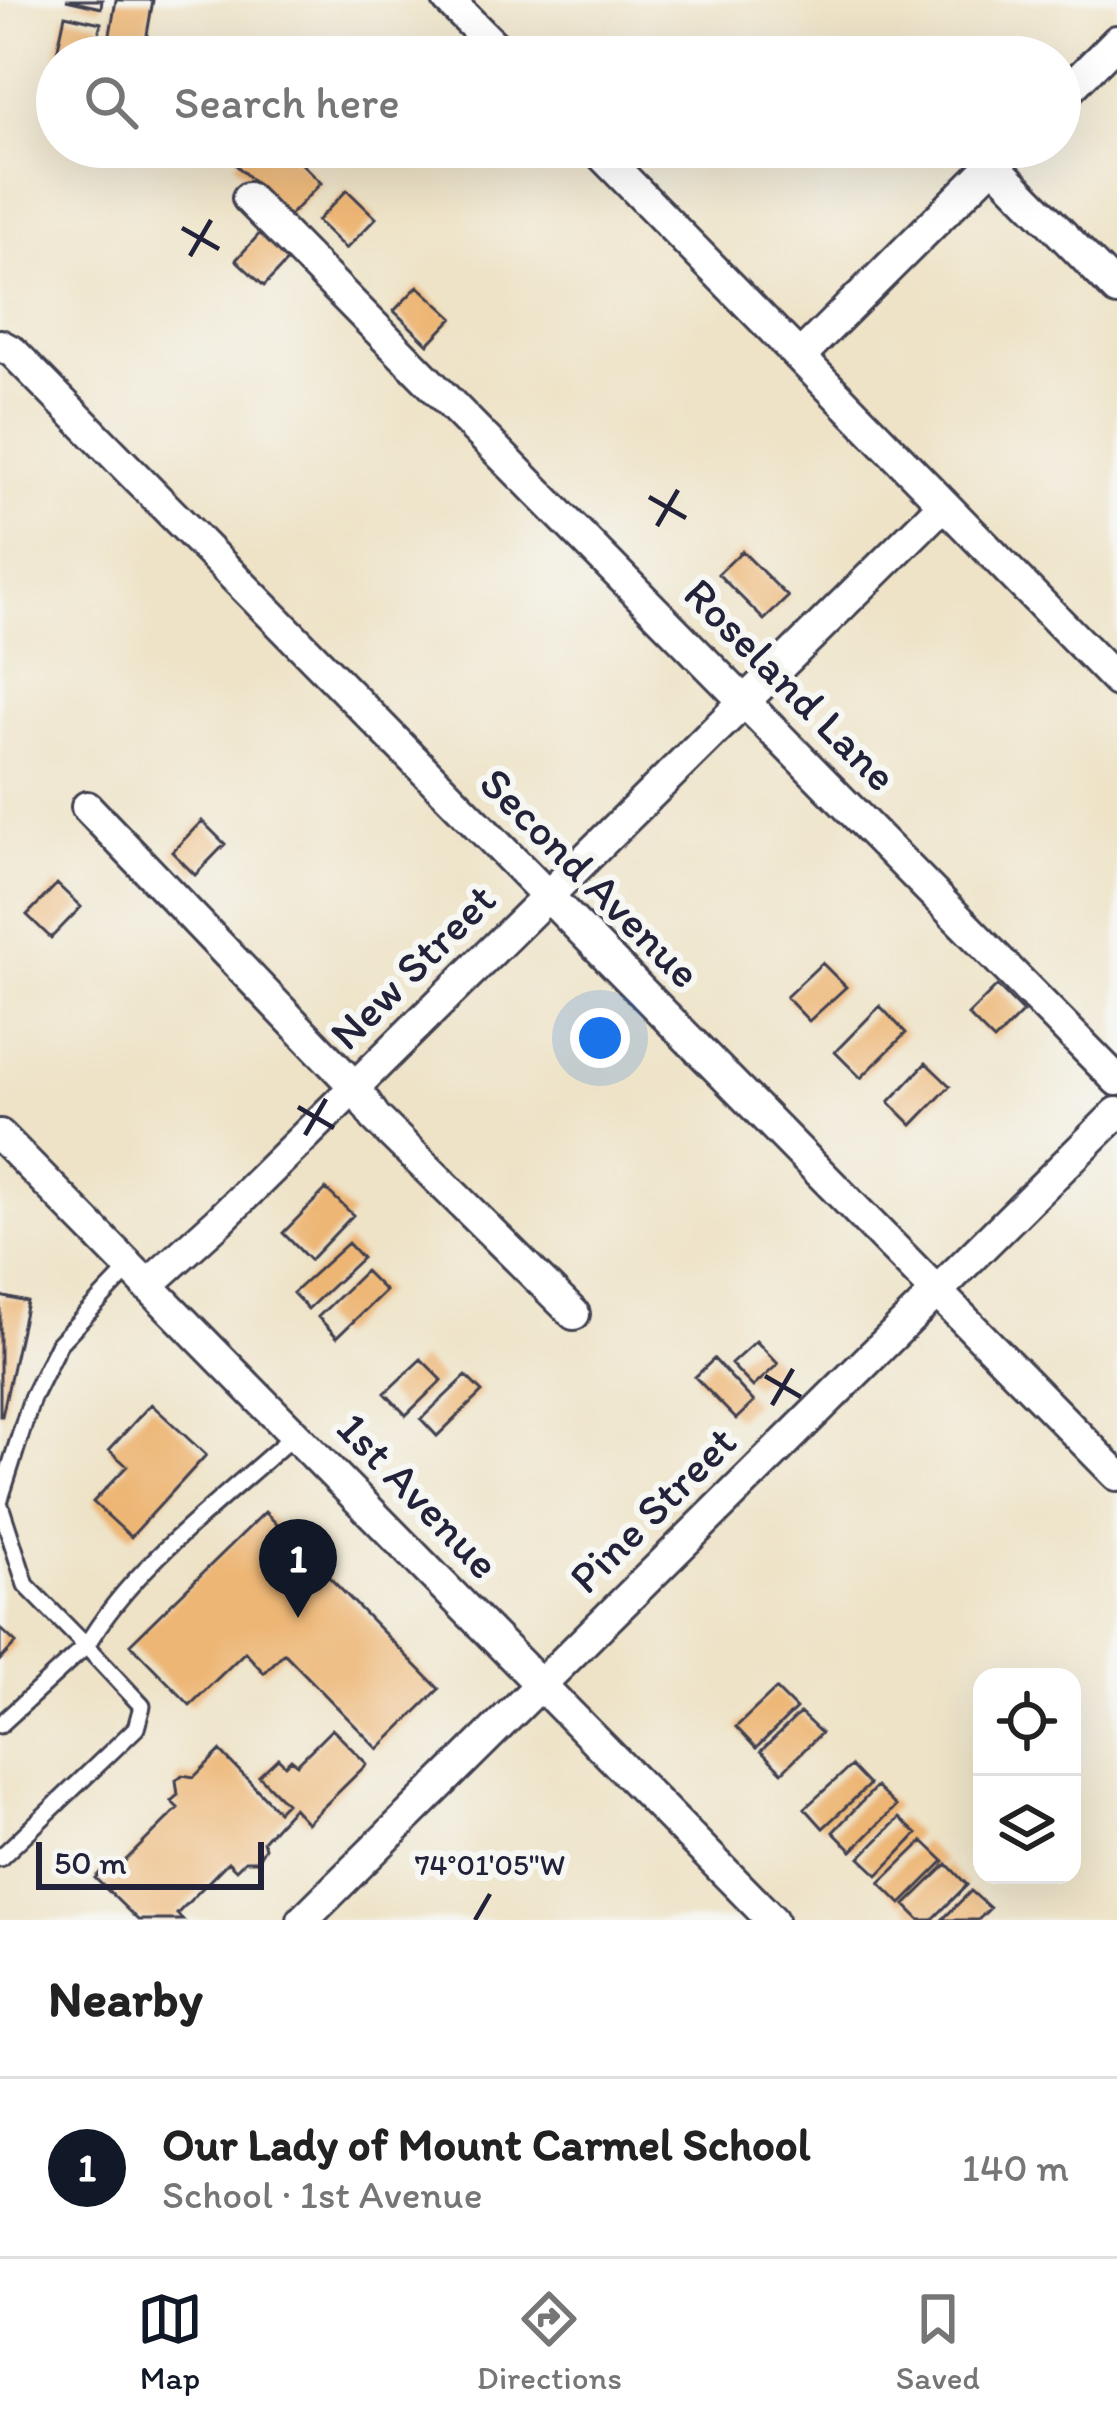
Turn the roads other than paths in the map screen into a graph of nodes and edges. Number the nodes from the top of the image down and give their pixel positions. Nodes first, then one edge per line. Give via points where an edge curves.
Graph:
1 (448, 0) edge
2 (484, 36) edge
3 (1117, 41) edge
4 (1081, 77) edge
5 (615, 168) edge
6 (990, 168) edge
7 (1012, 168) edge
8 (248, 198) dead end
9 (1117, 290) edge
10 (0, 345) edge
11 (800, 356) junction
12 (943, 505) junction
13 (1117, 681) edge
14 (744, 700) junction
15 (87, 807) dead end
16 (546, 896) junction
17 (1117, 1080) edge
18 (354, 1086) junction
19 (1117, 1113) edge
20 (0, 1135) edge
21 (139, 1277) junction
22 (937, 1292) junction
23 (574, 1314) dead end
24 (295, 1434) junction
25 (1117, 1475) edge
26 (0, 1502) edge
27 (86, 1646) junction
28 (540, 1684) junction
29 (0, 1725) edge
30 (0, 1858) edge
31 (303, 1920) edge
32 (772, 1920) edge

1 - 2 street
3 - 4 street
5 - 11 street
6 - 11 street
7 - 9 street
8 - 14 street, Roseland Lane
10 - 16 street, Second Avenue
11 - 12 street
12 - 13 street
12 - 14 street, New Street
14 - 16 street, New Street
14 - 17 street, Roseland Lane
15 - 18 street
16 - 18 street, New Street
16 - 22 street, Second Avenue
18 - 21 street, New Street
18 - 23 street via 375,1117
19 - 22 street, Pine Street
20 - 21 street, 1st Avenue
21 - 24 street, 1st Avenue
21 - 26 lane via 59,1342
22 - 25 street, Second Avenue
22 - 28 street, Pine Street
24 - 27 lane via 131,1583
24 - 28 street, 1st Avenue
26 - 27 lane via 26,1585
27 - 29 lane
27 - 30 lane via 142,1706 136,1728
28 - 31 street, Pine Street
28 - 32 street, 1st Avenue

